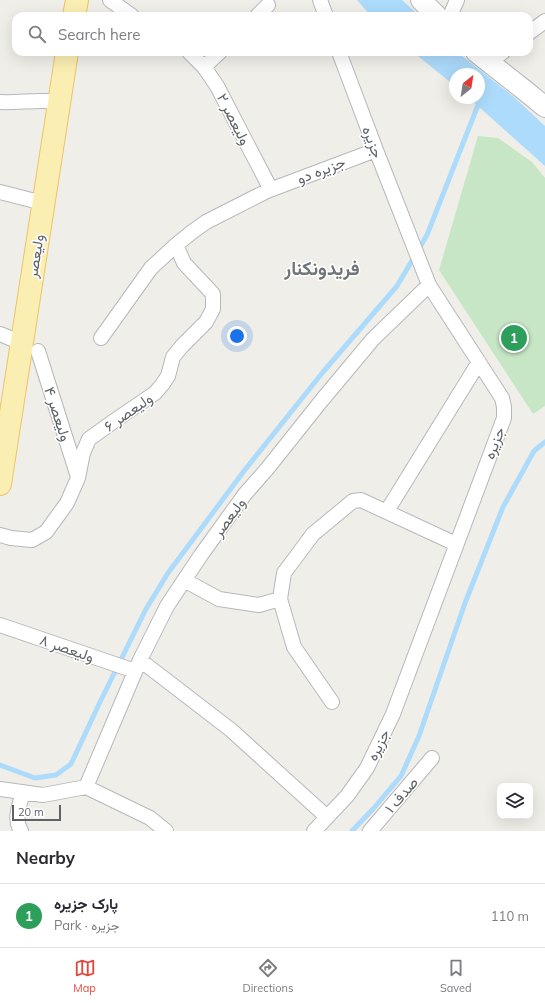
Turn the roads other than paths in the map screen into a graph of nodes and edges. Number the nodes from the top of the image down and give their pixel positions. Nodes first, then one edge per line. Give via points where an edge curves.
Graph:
1 (64, 0) edge
2 (77, 0) edge
3 (110, 0) edge
4 (320, 0) edge
5 (421, 0) edge
6 (457, 0) edge
7 (268, 5) dead end
8 (62, 12) edge
9 (75, 12) edge
10 (126, 12) edge
11 (261, 12) edge
12 (324, 12) edge
13 (433, 12) edge
14 (452, 12) edge
15 (545, 20) edge
16 (533, 30) edge
17 (56, 56) edge
18 (66, 56) edge
19 (193, 56) edge
20 (215, 56) edge
21 (341, 56) edge
22 (490, 56) edge
23 (204, 66) junction
24 (54, 101) junction
25 (0, 102) edge
26 (545, 107) edge
27 (376, 150) junction
28 (267, 191) junction
29 (0, 192) edge
30 (38, 202) junction
31 (176, 245) junction
32 (429, 285) junction
33 (101, 338) dead end
34 (18, 341) edge
35 (479, 362) junction
36 (3, 414) edge
37 (78, 478) junction
38 (0, 484) edge
39 (387, 511) junction
40 (0, 535) edge
41 (456, 544) junction
42 (184, 580) junction
43 (280, 599) junction
44 (0, 625) edge
45 (134, 666) junction
46 (332, 702) dead end
47 (432, 758) dead end
48 (86, 787) junction
49 (0, 789) edge
50 (23, 792) junction
51 (327, 818) junction
52 (21, 831) edge
53 (166, 831) edge
54 (314, 831) edge
55 (370, 831) edge

1 - 8 main road
2 - 9 main road
3 - 10 street
4 - 12 street
5 - 13 street
6 - 14 street
7 - 11 street
15 - 16 street
17 - 24 main road, ولیعصر
18 - 24 main road, ولیعصر
19 - 23 street, ولیعصر ۲
20 - 23 street
21 - 27 street, جزیره
22 - 26 street
23 - 28 street, ولیعصر ۲ via 269,186
24 - 25 street
24 - 30 main road, ولیعصر
27 - 28 street, جزیره دو
27 - 32 street, جزیره
28 - 31 street via 206,222
29 - 30 street
30 - 34 main road, ولیعصر
31 - 33 street via 151,268
31 - 37 street, ولیعصر ۶ via 184,263 213,294 213,309 206,322 173,357 168,376 155,393 89,439
32 - 35 street, جزیره
32 - 42 street, ولیعصر via 373,339 322,400 245,494
34 - 36 main road, ولیعصر
34 - 37 street, ولیعصر ۴
35 - 39 street
35 - 41 street, جزیره via 502,398 504,418
36 - 38 main road, ولیعصر
37 - 40 street, ولیعصر ۶ via 67,503 46,532 32,540
39 - 41 street
39 - 43 street via 361,500 353,501 343,509 313,534 284,573
41 - 51 street, جزیره via 393,714 367,768
42 - 43 street via 219,599 259,605
42 - 45 street, ولیعصر via 166,606
43 - 46 street via 294,647
44 - 45 street, ولیعصر ۸ via 108,662
45 - 48 street, ولیعصر
45 - 51 street, ولیعصر ۸ via 231,730
47 - 55 street, صدف ۱
48 - 50 street via 44,795
48 - 53 street via 150,818
49 - 50 street
50 - 52 street via 17,817
51 - 54 street, جزیره

